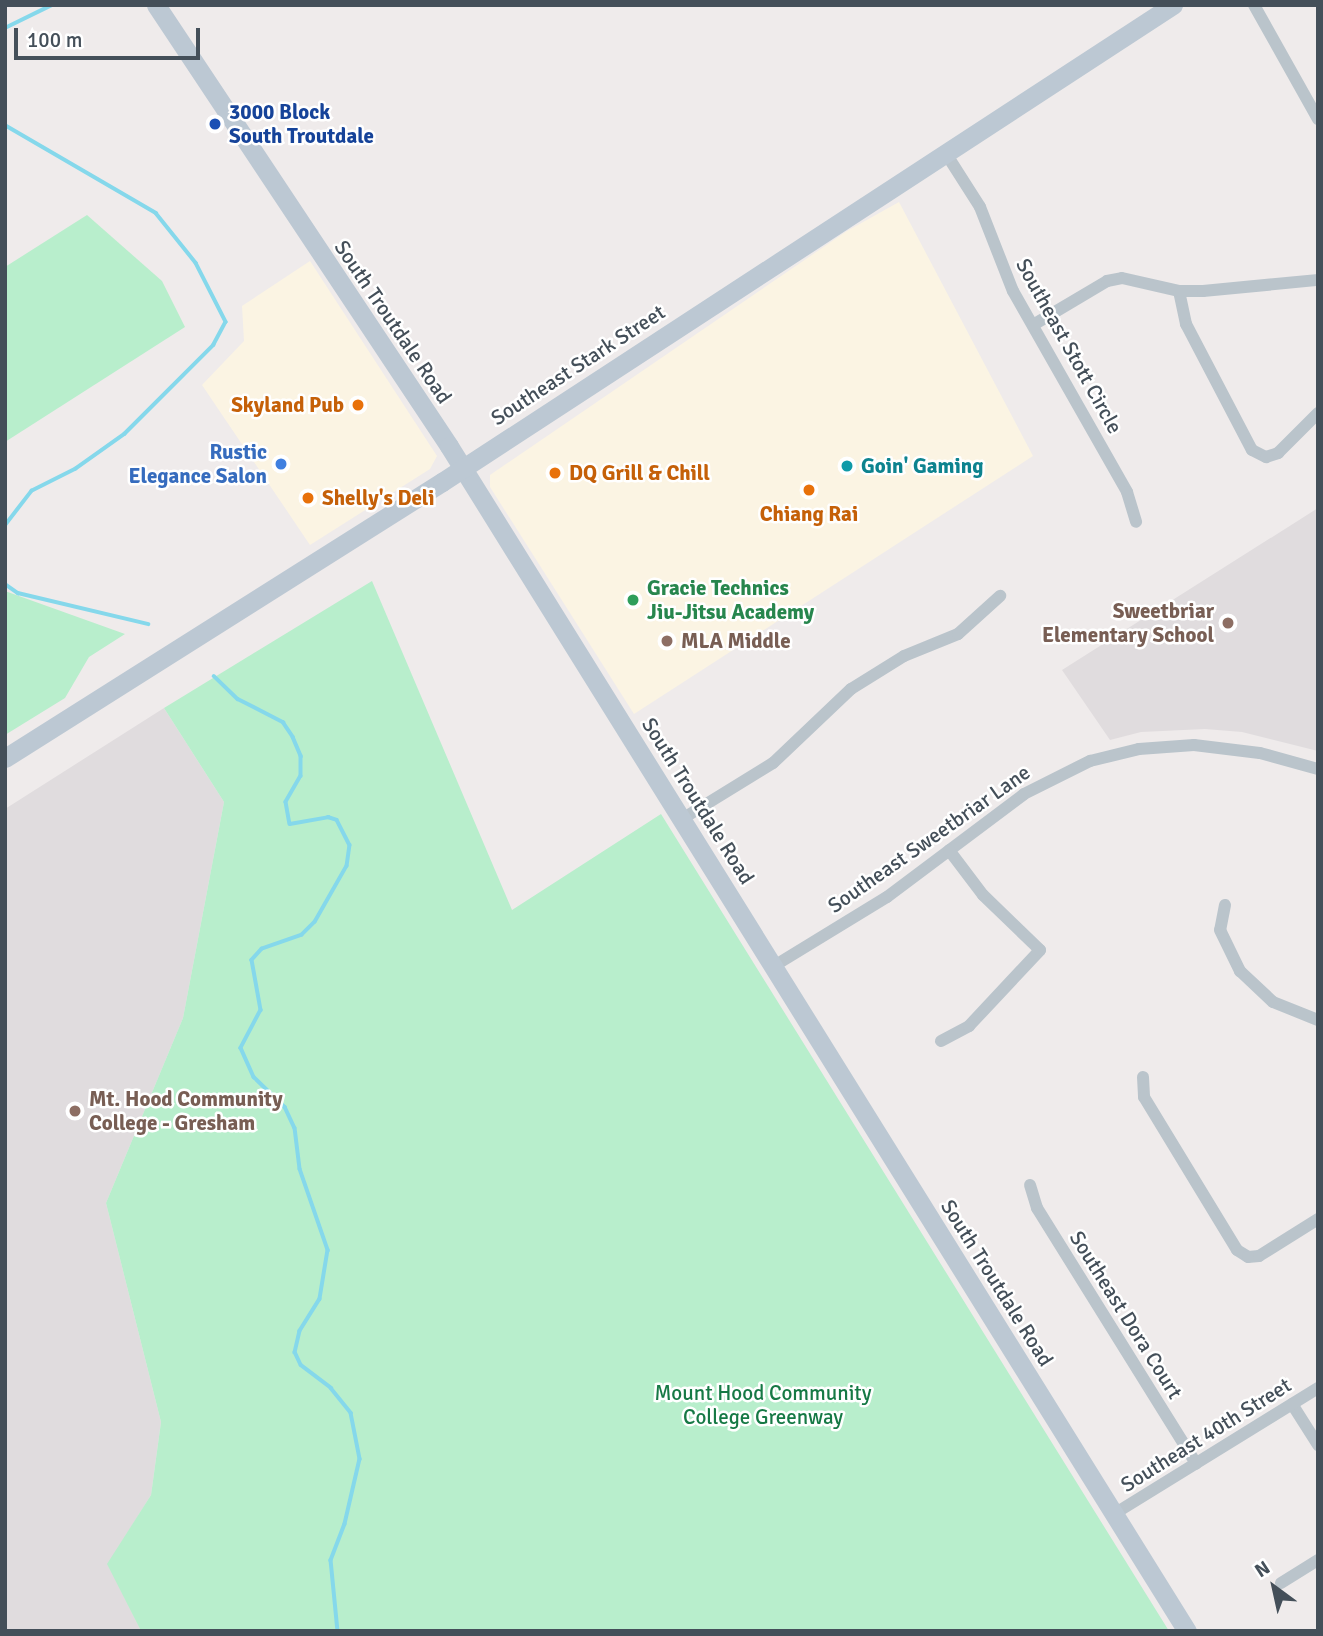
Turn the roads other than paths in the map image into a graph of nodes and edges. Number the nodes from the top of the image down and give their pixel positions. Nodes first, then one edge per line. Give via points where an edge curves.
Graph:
1 (156, 5) edge
2 (1173, 5) edge
3 (1254, 5) edge
4 (1318, 119) edge
5 (945, 152) junction
6 (1318, 280) edge
7 (1179, 291) junction
8 (1033, 324) junction
9 (1318, 413) edge
10 (463, 468) junction
11 (1136, 522) dead end
12 (1000, 596) dead end
13 (5, 758) edge
14 (1318, 769) edge
15 (682, 819) junction
16 (949, 850) junction
17 (1225, 905) dead end
18 (774, 966) junction
19 (1318, 1020) edge
20 (941, 1041) dead end
21 (1143, 1077) dead end
22 (1030, 1185) dead end
23 (1318, 1219) edge
24 (1318, 1388) edge
25 (1292, 1404) junction
26 (1318, 1445) edge
27 (1196, 1463) junction
28 (1114, 1514) junction
29 (1318, 1560) edge
30 (1281, 1583) dead end
31 (1187, 1631) edge

1 - 10 main road, South Troutdale Road
2 - 5 main road, Southeast Stark Street
3 - 4 street
5 - 8 street, Southeast Stott Circle via 980,207 1013,291
5 - 10 main road, Southeast Stark Street
6 - 7 street
7 - 8 street via 1122,278 1107,281
7 - 9 street via 1186,324 1252,450 1266,457 1278,453
8 - 11 street, Southeast Stott Circle via 1128,492
10 - 13 main road, Southeast Stark Street
10 - 15 main road, South Troutdale Road
12 - 15 street via 958,634 904,656 851,689 773,763
14 - 16 street, Southeast Sweetbriar Lane via 1228,747 1139,749 1090,761 1046,780
15 - 18 main road, South Troutdale Road
16 - 18 street, Southeast Sweetbriar Lane via 887,897
16 - 20 street via 983,895 1040,950 969,1026
17 - 19 street via 1220,930 1240,971 1273,1002
18 - 28 main road, South Troutdale Road
21 - 23 street via 1144,1097 1237,1250 1248,1257 1259,1256
22 - 27 street, Southeast Dora Court via 1037,1208
24 - 25 street, Southeast 40th Street
25 - 26 street
25 - 27 street, Southeast 40th Street
27 - 28 street, Southeast 40th Street
28 - 31 main road, South Troutdale Road
29 - 30 street

